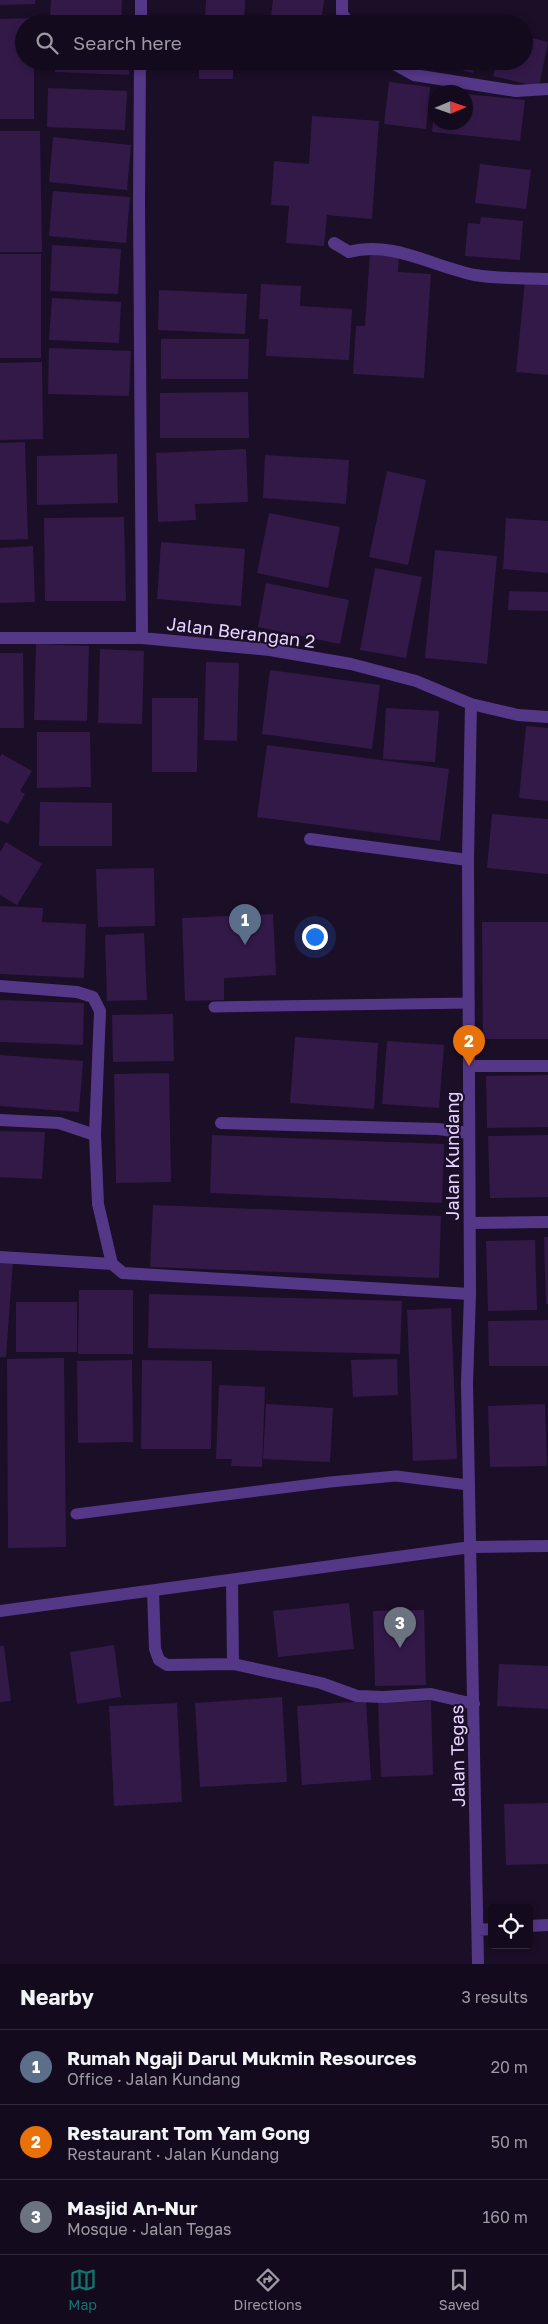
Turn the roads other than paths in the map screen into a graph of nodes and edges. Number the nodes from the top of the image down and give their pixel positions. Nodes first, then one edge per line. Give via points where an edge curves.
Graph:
1 (141, 0) edge
2 (342, 0) edge
3 (141, 15) edge
4 (343, 15) edge
5 (140, 70) edge
6 (405, 70) edge
7 (548, 89) edge
8 (334, 242) dead end
9 (548, 279) edge
10 (0, 638) edge
11 (142, 638) junction
12 (471, 704) junction
13 (548, 717) edge
14 (310, 838) dead end
15 (468, 860) junction
16 (0, 986) edge
17 (469, 1003) junction
18 (214, 1006) dead end
19 (469, 1066) junction
20 (548, 1066) edge
21 (0, 1120) edge
22 (221, 1123) dead end
23 (469, 1133) junction
24 (94, 1135) junction
25 (548, 1222) edge
26 (470, 1223) junction
27 (0, 1257) edge
28 (112, 1264) junction
29 (470, 1294) junction
30 (468, 1485) junction
31 (76, 1514) dead end
32 (548, 1546) edge
33 (470, 1547) junction
34 (232, 1580) junction
35 (153, 1591) junction
36 (0, 1612) edge
37 (233, 1664) junction
38 (474, 1704) junction
39 (548, 1925) edge
40 (533, 1926) edge
41 (488, 1929) edge
42 (478, 1930) junction
43 (478, 1964) edge

1 - 3 street
2 - 4 street
5 - 11 street
6 - 7 street via 414,75 516,91
8 - 9 street via 349,252 363,248 386,250 476,275
10 - 11 street, Jalan Berangan 2
11 - 12 street, Jalan Berangan 2 via 270,650 351,664 416,680
12 - 13 street, Jalan Berangan 2 via 518,715
12 - 15 street, Jalan Kundang
14 - 15 street
15 - 17 street, Jalan Kundang
16 - 24 street via 93,996 100,1011
17 - 18 lane
17 - 19 street, Jalan Kundang
19 - 20 street
19 - 23 street, Jalan Kundang
21 - 24 street via 59,1123
22 - 23 street via 438,1129
23 - 26 street, Jalan Kundang
24 - 28 street via 98,1204
25 - 26 street
26 - 29 street, Jalan Kundang
27 - 28 street
28 - 29 street via 123,1273 142,1276
29 - 30 street, Jalan Kundang
30 - 31 lane via 396,1476
30 - 33 street, Jalan Kundang
32 - 33 street
33 - 34 street
33 - 38 street, Jalan Tegas
34 - 35 street
34 - 37 street
35 - 36 street
35 - 37 street via 155,1649 159,1660 167,1665
37 - 38 street via 321,1683 357,1696 431,1694
38 - 42 street, Jalan Tegas
39 - 40 street
41 - 42 street
42 - 43 street, Jalan Tegas

